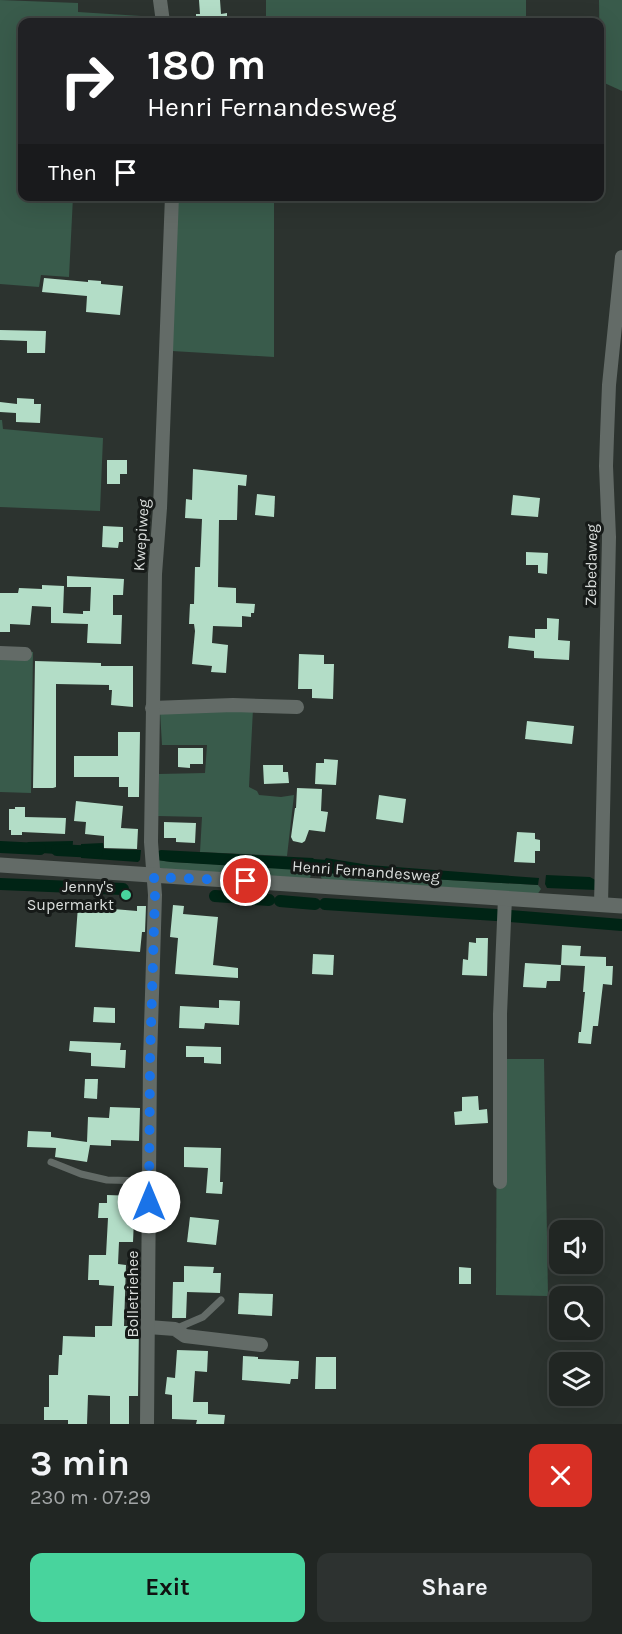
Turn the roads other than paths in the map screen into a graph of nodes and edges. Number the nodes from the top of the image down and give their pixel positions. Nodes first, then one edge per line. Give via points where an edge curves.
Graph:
1 (160, 0) edge
2 (162, 18) edge
3 (172, 201) edge
4 (622, 257) edge
5 (0, 653) edge
6 (25, 654) dead end
7 (297, 707) dead end
8 (152, 708) junction
9 (0, 865) edge
10 (153, 870) junction
11 (602, 890) junction
12 (505, 898) junction
13 (622, 906) edge
14 (51, 1162) dead end
15 (149, 1181) junction
16 (500, 1182) dead end
17 (221, 1300) dead end
18 (148, 1327) junction
19 (175, 1329) junction
20 (261, 1344) dead end
21 (147, 1424) edge

1 - 2 street
3 - 8 street, Kwepiweg via 154,574
4 - 11 street, Zebedaweg via 609,385 606,466 609,537
5 - 6 street
7 - 8 street
8 - 10 street, Kwepiweg
9 - 10 street, Henri Fernandesweg
10 - 12 street, Henri Fernandesweg via 223,879
10 - 15 street, Bolletriehee
11 - 12 street, Henri Fernandesweg
11 - 13 street, Henri Fernandesweg
12 - 16 street
14 - 15 lane via 106,1180
15 - 18 street, Bolletriehee
17 - 19 lane via 203,1317
18 - 19 street
18 - 21 street, Bolletriehee
19 - 20 street via 185,1336

